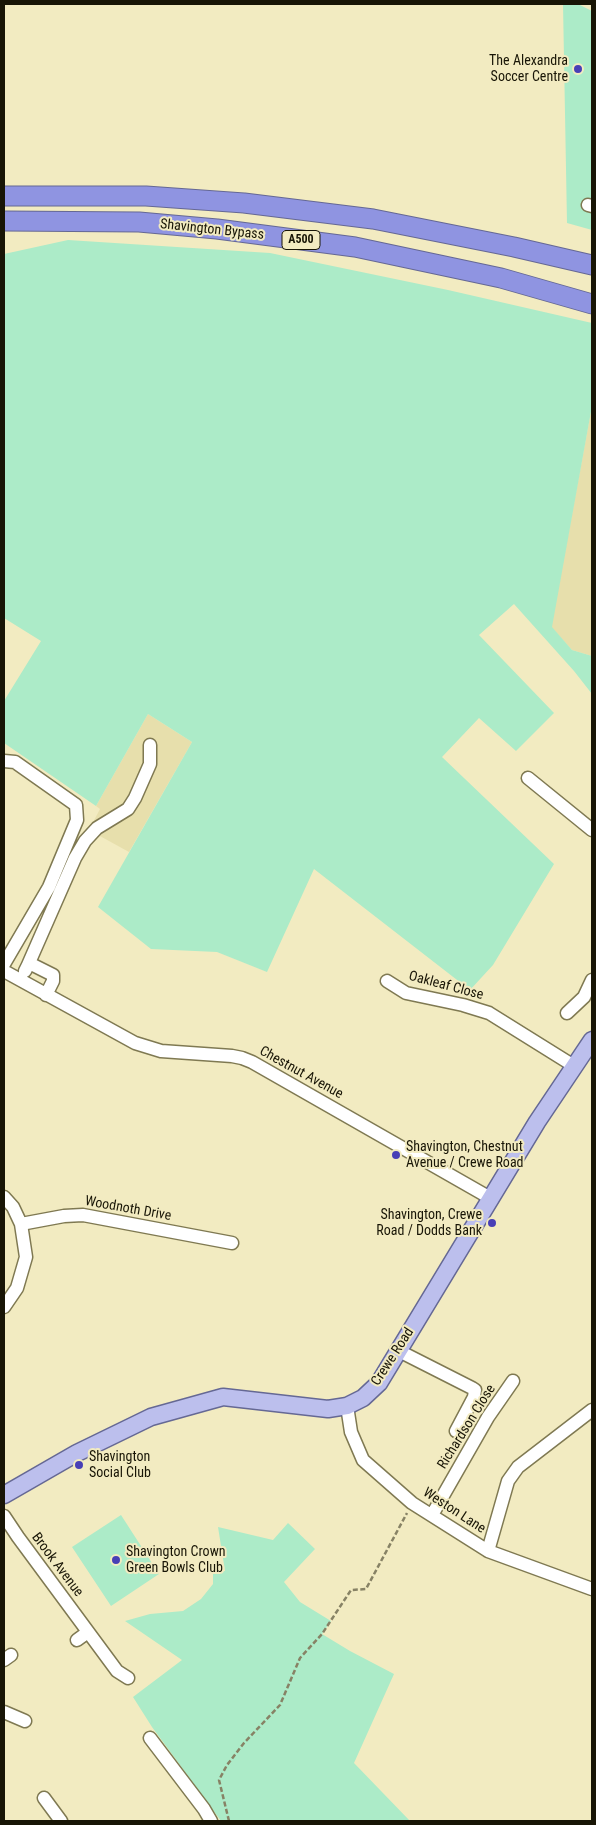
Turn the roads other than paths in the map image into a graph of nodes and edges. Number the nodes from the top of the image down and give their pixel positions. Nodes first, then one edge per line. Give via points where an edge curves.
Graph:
1 (4, 196) edge
2 (4, 221) edge
3 (592, 265) edge
4 (592, 304) edge
5 (150, 744) dead end
6 (4, 761) edge
7 (528, 778) dead end
8 (592, 830) edge
9 (4, 964) edge
10 (28, 965) junction
11 (4, 971) edge
12 (20, 980) junction
13 (592, 980) edge
14 (387, 981) dead end
15 (46, 995) junction
16 (567, 1013) dead end
17 (592, 1040) edge
18 (574, 1066) junction
19 (4, 1197) edge
20 (492, 1198) junction
21 (21, 1224) junction
22 (232, 1244) dead end
23 (4, 1307) edge
24 (399, 1351) junction
25 (513, 1381) dead end
26 (348, 1406) junction
27 (592, 1410) edge
28 (456, 1431) dead end
29 (4, 1495) edge
30 (432, 1515) junction
31 (4, 1516) edge
32 (488, 1550) junction
33 (592, 1589) edge
34 (88, 1632) junction
35 (77, 1640) dead end
36 (128, 1678) dead end
37 (4, 1712) edge
38 (25, 1721) dead end
39 (150, 1738) dead end
40 (44, 1798) dead end
41 (61, 1821) edge
42 (211, 1821) edge

1 - 3 highway, Shavington Bypass / A500 via 146,196 373,218
2 - 4 highway, Shavington Bypass / A500 via 139,222 355,247 501,278
5 - 10 street via 150,764 135,798 128,809 97,828 85,840
6 - 9 street via 15,762 76,804 77,820 49,886
7 - 8 street
10 - 12 street
10 - 15 street via 52,976
11 - 12 street, Chestnut Avenue
12 - 15 street, Chestnut Avenue
13 - 16 street via 584,997
14 - 18 street, Oakleaf Close via 406,993 488,1013
15 - 20 street, Chestnut Avenue via 150,1048 247,1060
17 - 18 main road, Crewe Road
18 - 20 main road, Crewe Road
19 - 21 street
20 - 24 main road, Crewe Road
21 - 22 street, Woodnoth Drive via 83,1215
21 - 23 street via 26,1257 17,1288
24 - 26 main road, Crewe Road via 379,1383 363,1398
24 - 28 street via 474,1390 474,1397
25 - 30 street, Richardson Close via 488,1417
26 - 29 main road, Crewe Road via 328,1409 223,1397 151,1418 77,1453
26 - 30 street, Weston Lane via 351,1432 363,1460 412,1503
27 - 32 street via 518,1467 508,1481
30 - 32 street, Weston Lane
31 - 34 street, Brook Avenue
32 - 33 street, Weston Lane
34 - 35 street
34 - 36 street, Brook Avenue via 117,1671
37 - 38 street
39 - 42 street
40 - 41 street

